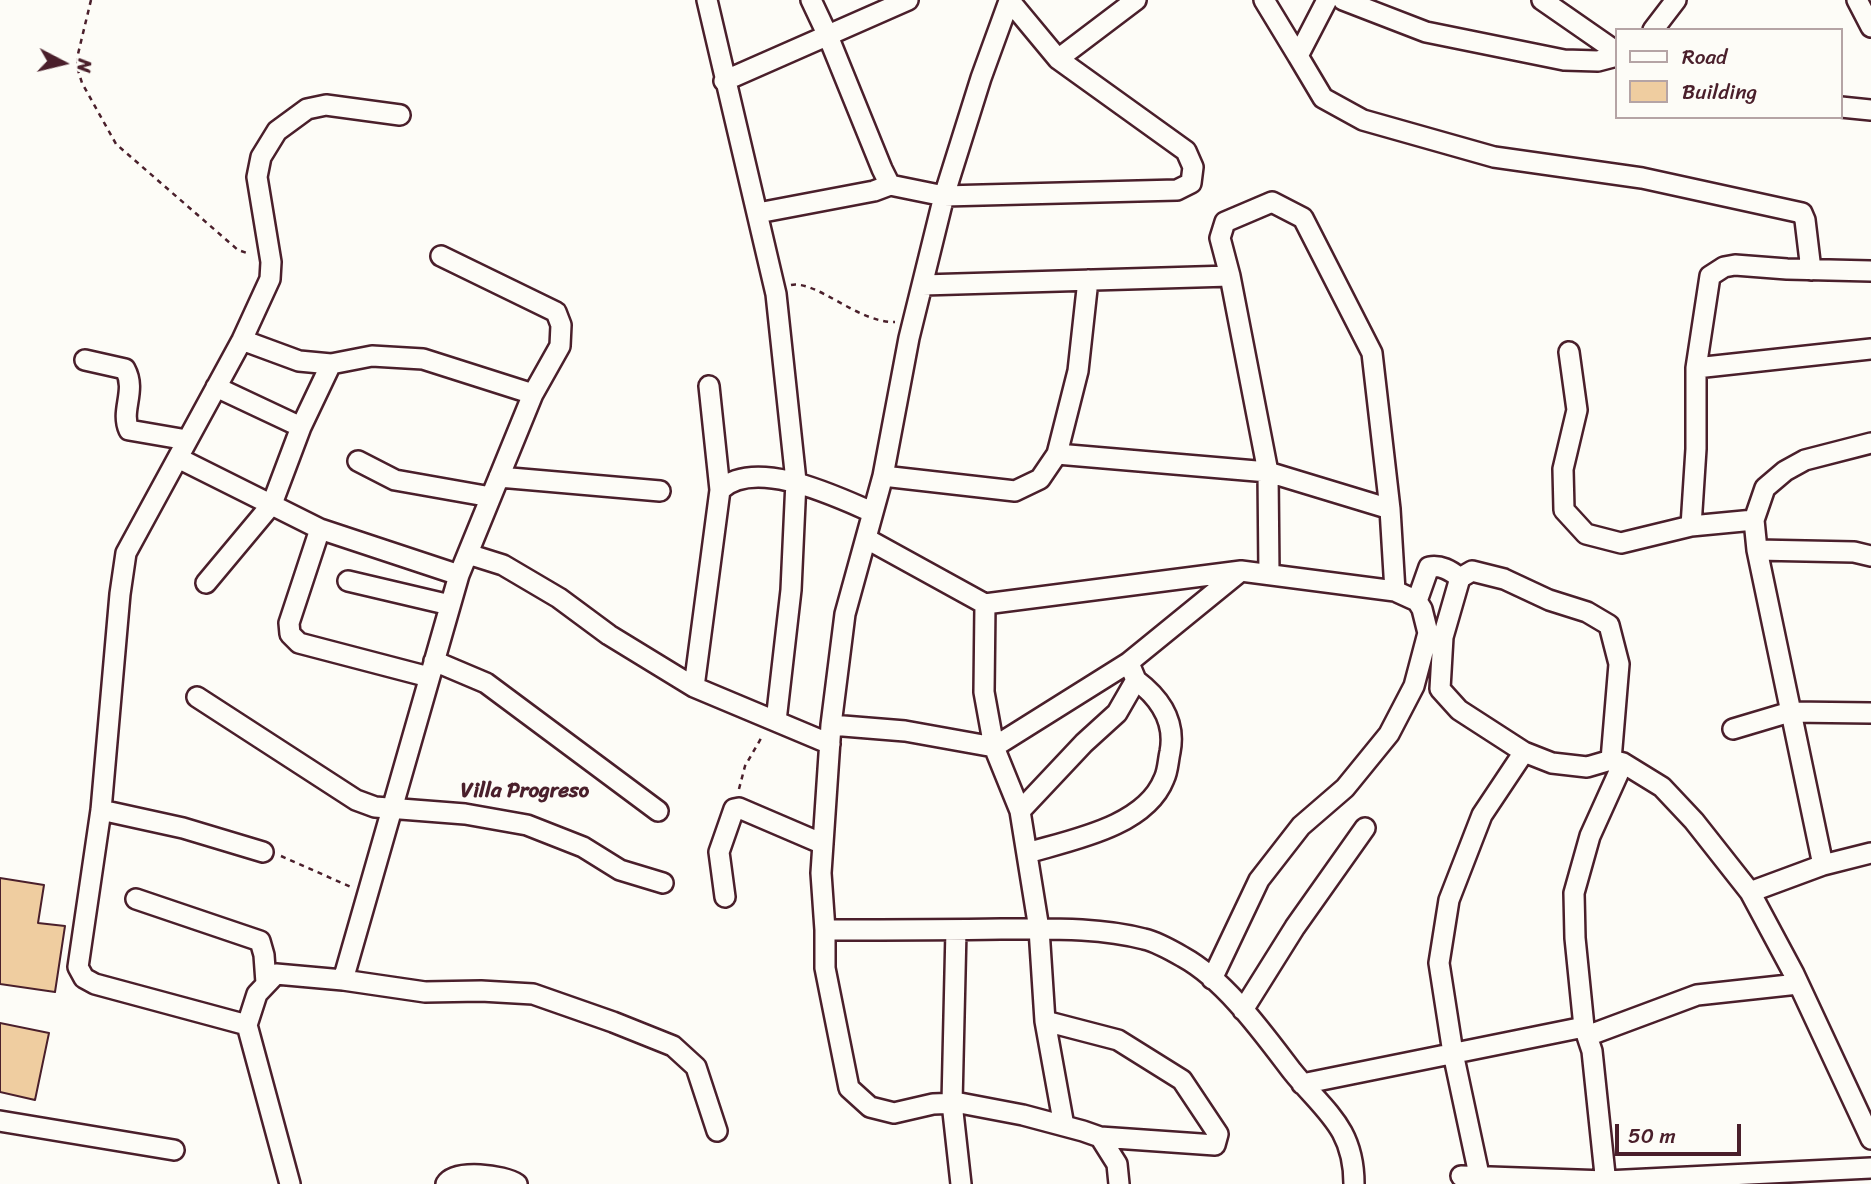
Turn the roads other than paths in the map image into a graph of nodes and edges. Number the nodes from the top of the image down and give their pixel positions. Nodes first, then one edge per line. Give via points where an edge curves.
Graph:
1 (707, 0) edge
2 (811, 0) edge
3 (908, 0) edge
4 (1009, 0) edge
5 (1136, 0) edge
6 (1264, 0) edge
7 (1327, 0) edge
8 (1343, 0) edge
9 (1542, 0) edge
10 (1857, 0) edge
11 (1667, 3) edge
12 (1871, 27) edge
13 (1654, 28) edge
14 (828, 36) junction
15 (1616, 53) edge
16 (1616, 54) edge
17 (1298, 56) junction
18 (1058, 59) junction
19 (724, 81) junction
20 (1843, 107) edge
21 (1871, 110) edge
22 (400, 115) dead end
23 (890, 185) junction
24 (944, 196) junction
25 (758, 213) junction
26 (441, 256) dead end
27 (1811, 270) junction
28 (1871, 271) edge
29 (1230, 276) junction
30 (1088, 280) junction
31 (923, 285) junction
32 (242, 341) junction
33 (1871, 349) edge
34 (1569, 352) dead end
35 (85, 360) dead end
36 (331, 364) junction
37 (1696, 368) junction
38 (709, 386) dead end
39 (216, 387) junction
40 (533, 394) junction
41 (301, 427) junction
42 (187, 440) junction
43 (1871, 443) edge
44 (1057, 454) junction
45 (178, 458) junction
46 (358, 461) dead end
47 (1268, 472) junction
48 (883, 476) junction
49 (499, 477) junction
50 (796, 481) junction
51 (720, 490) junction
52 (660, 491) dead end
53 (491, 498) junction
54 (272, 504) junction
55 (1390, 509) junction
56 (873, 512) junction
57 (1754, 520) junction
58 (1691, 526) junction
59 (320, 529) junction
60 (867, 539) junction
61 (1757, 550) junction
62 (468, 554) junction
63 (1871, 556) edge
64 (1241, 570) junction
65 (1269, 574) junction
66 (459, 575) junction
67 (1460, 578) junction
68 (348, 581) dead end
69 (206, 583) dead end
70 (1395, 591) junction
71 (1417, 601) junction
72 (985, 604) junction
73 (450, 605) junction
74 (432, 669) junction
75 (1132, 671) junction
76 (694, 687) junction
77 (198, 697) dead end
78 (1790, 712) junction
79 (1871, 713) edge
80 (776, 721) junction
81 (1733, 729) dead end
82 (831, 734) junction
83 (994, 747) junction
84 (1524, 752) junction
85 (1617, 762) junction
86 (392, 809) junction
87 (101, 810) junction
88 (658, 811) dead end
89 (1020, 811) junction
90 (1365, 828) dead end
91 (823, 844) junction
92 (263, 852) road end
93 (1027, 853) junction
94 (1871, 853) edge
95 (1823, 865) junction
96 (663, 883) dead end
97 (1750, 892) junction
98 (725, 897) dead end
99 (136, 899) dead end
100 (1039, 929) junction
101 (825, 930) junction
102 (956, 930) junction
103 (1212, 979) junction
104 (342, 980) junction
105 (266, 983) junction
106 (1798, 984) junction
107 (1243, 1010) junction
108 (1045, 1021) junction
109 (247, 1026) junction
110 (1586, 1031) junction
111 (1453, 1053) junction
112 (1302, 1084) junction
113 (952, 1104) junction
114 (0, 1121) edge
115 (1064, 1126) junction
116 (717, 1131) dead end
117 (1100, 1137) junction
118 (1871, 1139) edge
119 (174, 1150) dead end
120 (1871, 1168) edge
121 (1474, 1179) edge
122 (1742, 1180) edge
123 (1606, 1182) edge
124 (290, 1184) edge
125 (446, 1184) edge
126 (517, 1184) edge
127 (961, 1184) edge
128 (1119, 1184) edge
129 (1354, 1184) edge

1 - 19 street
2 - 14 street
3 - 14 street
4 - 18 street
4 - 24 street
5 - 18 street
6 - 17 street
7 - 17 street
8 - 16 street via 1426,32 1564,60 1598,61
9 - 15 street
10 - 12 street
11 - 13 street
14 - 19 street
14 - 23 street
17 - 27 street via 1323,99 1363,120 1494,157 1642,178 1802,213
18 - 24 street via 1186,151 1194,167 1191,183 1177,190
19 - 25 street
20 - 21 street
22 - 32 street via 326,105 307,109 277,131 261,157 257,177 270,279
23 - 24 street
23 - 25 street
24 - 31 street
25 - 50 street via 776,294
26 - 40 street via 556,312 561,346
27 - 28 street
27 - 37 street via 1735,265 1710,276
29 - 30 street
29 - 47 street
29 - 55 street via 1220,237 1225,222 1272,202 1303,218 1372,353
30 - 31 street
30 - 44 street via 1078,371
31 - 48 street
32 - 36 street via 299,360
32 - 39 street
33 - 37 street
34 - 58 street via 1577,410 1563,469 1564,510 1586,534 1621,543
35 - 42 street via 125,369 131,380 129,430
36 - 40 street via 372,356 423,359
36 - 41 street
37 - 58 street
38 - 51 street
39 - 41 street
39 - 42 street
40 - 49 street
41 - 54 street
42 - 45 street
43 - 57 street via 1805,460 1785,471 1765,488
44 - 47 street
44 - 48 street via 1040,479 1015,491
45 - 54 street
45 - 87 street via 126,553
46 - 53 street via 395,480
47 - 55 street
47 - 65 street
48 - 56 street
49 - 52 street
49 - 53 street
50 - 51 street via 742,477
50 - 56 street
50 - 80 street via 791,590
51 - 76 street
53 - 62 street
54 - 59 street
54 - 69 street
55 - 70 street
56 - 60 street
57 - 58 street
57 - 61 street
59 - 66 street
59 - 74 street via 289,623 290,634 299,643
60 - 72 street
60 - 82 street via 845,614
61 - 63 street
61 - 78 street
62 - 66 street
62 - 76 street via 503,565
64 - 65 street
64 - 72 street
64 - 75 street
65 - 70 street
66 - 73 street
67 - 71 street via 1437,565 1429,567
67 - 84 street via 1443,637 1440,688 1458,710
67 - 85 street via 1472,571 1504,579 1609,625 1619,664
68 - 73 street
70 - 71 street
71 - 103 street via 1428,633 1414,686 1389,734 1345,789 1301,826 1259,880
72 - 83 street via 984,692
73 - 74 street
74 - 86 street
74 - 88 street via 486,683
75 - 83 street
75 - 89 street via 1116,713
75 - 93 street via 1166,711 1172,740 1164,779 1149,802 1105,830
76 - 80 street
77 - 86 street via 356,800
78 - 79 street
78 - 81 street
78 - 95 street
80 - 82 street
82 - 83 street via 905,731
82 - 91 street
83 - 89 street
84 - 85 street via 1552,763 1587,767
84 - 111 street via 1482,815 1449,900 1439,963
85 - 97 street via 1662,787
85 - 110 street via 1574,893
86 - 96 street via 465,814 527,825 583,847 620,870
86 - 104 street
87 - 92 street
87 - 109 street via 78,967 84,978
89 - 93 street
90 - 107 street
91 - 98 street via 734,809 719,852
91 - 101 street
93 - 100 street
94 - 95 street
95 - 97 street
97 - 106 street
99 - 105 street via 260,941
100 - 102 street
100 - 103 street via 1145,939 1185,958
100 - 108 street
101 - 102 street
101 - 113 street via 825,968 849,1088 870,1107 894,1113
102 - 113 street
103 - 107 street
104 - 105 street via 276,974
104 - 116 street via 425,992 533,994 673,1045 696,1067
105 - 109 street via 257,994
106 - 110 street via 1697,995
106 - 118 street
107 - 112 street
108 - 115 street
108 - 117 street via 1118,1040 1182,1080 1218,1134 1215,1145
109 - 124 street
110 - 111 street
110 - 123 street
111 - 112 street
111 - 121 street
112 - 129 street via 1343,1134 1354,1160
113 - 115 street
113 - 127 street
114 - 119 street
115 - 117 street
117 - 128 street via 1116,1164
120 - 122 street
121 - 123 street
122 - 123 street
125 - 126 street via 460,1175 508,1178

